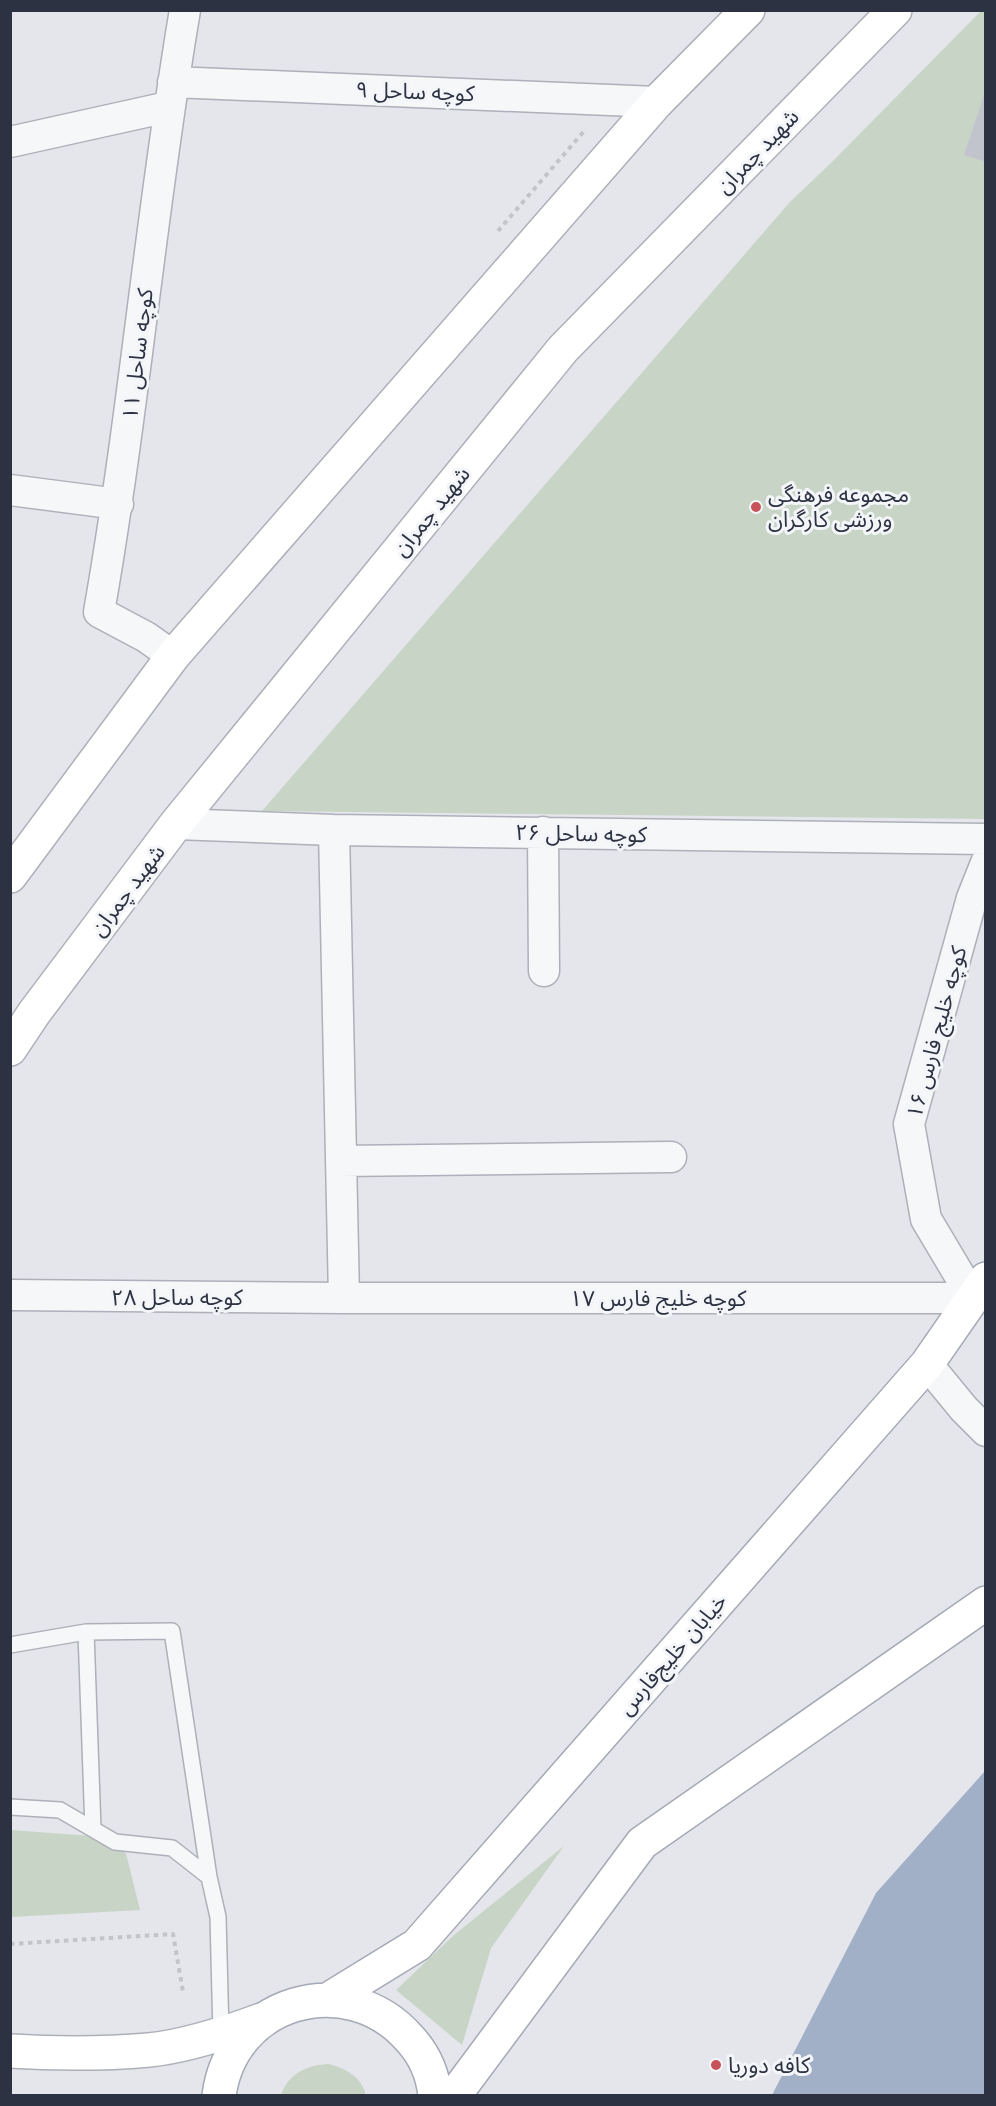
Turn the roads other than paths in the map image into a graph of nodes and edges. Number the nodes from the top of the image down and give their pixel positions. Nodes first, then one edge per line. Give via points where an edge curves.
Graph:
1 (185, 10) edge
2 (748, 10) edge
3 (896, 10) edge
4 (170, 95) junction
5 (657, 102) junction
6 (10, 142) edge
7 (10, 490) edge
8 (118, 504) junction
9 (173, 656) junction
10 (176, 824) junction
11 (334, 830) junction
12 (543, 832) junction
13 (986, 838) edge
14 (986, 863) edge
15 (14, 866) edge
16 (544, 971) dead end
17 (10, 1049) edge
18 (671, 1157) dead end
19 (341, 1161) junction
20 (979, 1289) edge
21 (10, 1295) edge
22 (344, 1298) junction
23 (927, 1364) junction
24 (986, 1431) edge
25 (986, 1603) edge
26 (86, 1632) junction
27 (10, 1645) edge
28 (10, 1807) edge
29 (93, 1829) junction
30 (209, 1877) junction
31 (329, 1999) junction
32 (261, 2020) junction
33 (221, 2034) junction
34 (10, 2051) edge
35 (219, 2096) edge
36 (435, 2096) edge
37 (454, 2096) edge

1 - 4 street, کوچه ساحل ۱۱
2 - 5 street
3 - 10 street, شهید چمران via 563,349
4 - 5 street, کوچه ساحل ۹
4 - 6 street, کوچه ساحل ۹
4 - 8 street, کوچه ساحل ۱۱
5 - 9 street
7 - 8 street
8 - 9 street, کوچه ساحل ۱۱ via 99,612
9 - 15 street
10 - 11 street, کوچه ساحل ۲۶
10 - 17 street, شهید چمران
11 - 12 street, کوچه ساحل ۲۶
11 - 19 street
12 - 13 street, کوچه ساحل ۲۶
12 - 16 street
14 - 20 street, کوچه خلیج فارس ۱۶ via 972,898 909,1124 926,1219
18 - 19 street
19 - 22 street
20 - 22 street, کوچه خلیج فارس ۱۷
20 - 23 street, خیابان خلیج‌فارس
21 - 22 street, کوچه ساحل ۲۸
23 - 24 street
23 - 31 street, خیابان خلیج‌فارس via 417,1945
25 - 37 street via 642,1843
26 - 27 lane
26 - 29 lane
26 - 30 lane via 172,1631
28 - 29 lane via 60,1810
29 - 30 lane via 115,1842 172,1848
30 - 33 lane via 218,1917
31 - 32 street via 294,2004
31 - 36 street via 365,2006 396,2023 420,2050 434,2083
32 - 33 street
32 - 35 street via 237,2046 221,2078
33 - 34 street via 151,2049 63,2055

